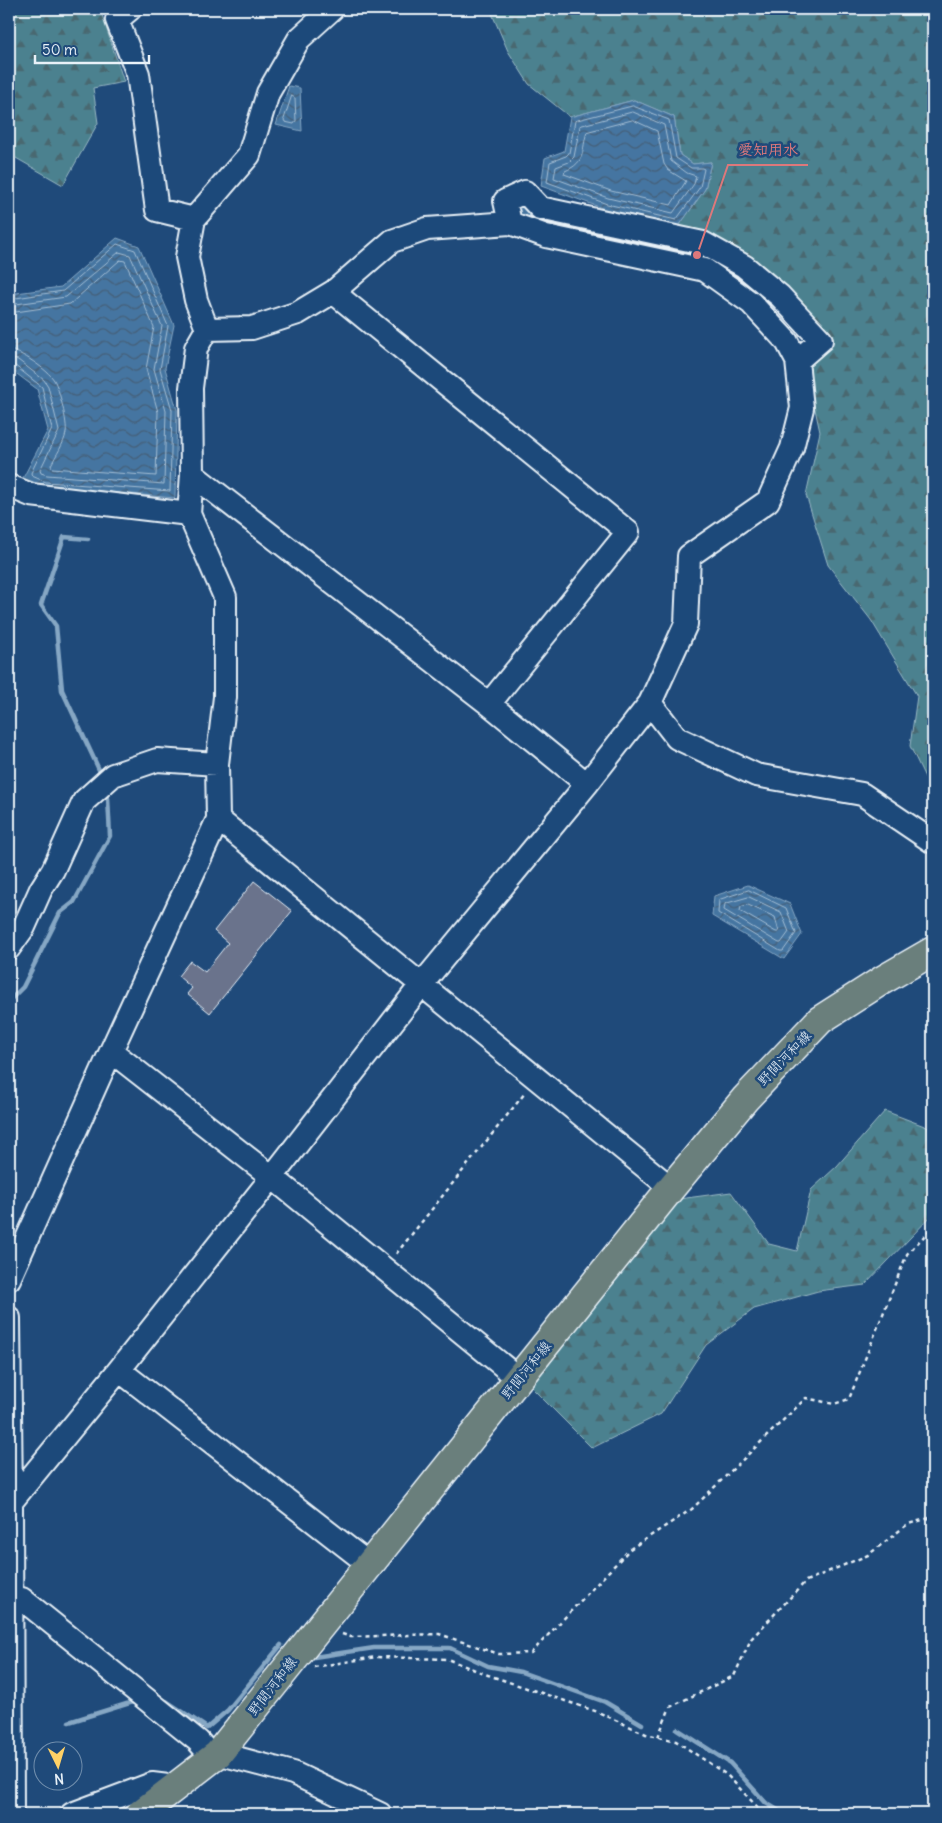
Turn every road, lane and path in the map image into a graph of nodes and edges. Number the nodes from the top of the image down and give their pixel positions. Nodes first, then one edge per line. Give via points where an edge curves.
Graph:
1 (130, 9) edge
2 (332, 9) edge
3 (194, 219) junction
4 (510, 223) junction
5 (333, 292) junction
6 (207, 329) junction
7 (797, 361) junction
8 (192, 474) junction
9 (9, 486) edge
10 (189, 514) junction
11 (650, 703) junction
12 (489, 704) junction
13 (217, 764) junction
14 (587, 784) junction
15 (218, 819) junction
16 (933, 842) edge
17 (9, 948) edge
18 (933, 951) edge
19 (422, 984) junction
20 (111, 1051) junction
21 (537, 1078) junction
22 (272, 1177) junction
23 (671, 1188) junction
24 (933, 1227) edge
25 (384, 1269) junction
26 (9, 1279) edge
27 (9, 1318) edge
28 (120, 1370) junction
29 (518, 1379) junction
30 (11, 1502) junction
31 (933, 1517) edge
32 (370, 1565) junction
33 (11, 1591) edge
34 (320, 1625) junction
35 (291, 1663) junction
36 (658, 1737) junction
37 (218, 1754) junction
38 (176, 1787) junction
39 (12, 1814) edge
40 (72, 1814) edge
41 (140, 1814) edge
42 (380, 1814) edge
43 (764, 1814) edge

1 - 3 street via 118,20 138,74 157,210
2 - 3 street via 299,40 268,93 249,155
3 - 6 street via 187,257 196,300
4 - 5 street via 427,229 392,241
4 - 7 street via 546,236 705,270 751,303 787,342
4 - 7 street via 506,201 525,192 540,208 703,243 744,266 780,296 821,340
5 - 6 street via 298,313 252,328
5 - 12 street via 628,532
6 - 8 street via 196,348 191,388
7 - 11 street via 802,408 792,448 768,501 689,556 686,624
8 - 10 street
8 - 12 street
9 - 10 street via 31,496
10 - 13 street via 225,597 225,697
11 - 14 street
11 - 16 street via 677,738 756,775 862,794
12 - 14 street
13 - 15 street
13 - 17 street via 157,760 113,775 84,801 24,926
14 - 19 street
15 - 19 street
15 - 20 street
18 - 23 main road, 野間河和線 via 820,1020 745,1099
19 - 21 street
19 - 22 street
20 - 22 street
20 - 26 street
21 - 23 street
21 - 25 path
22 - 25 street
22 - 28 street
23 - 29 main road, 野間河和線
24 - 34 path via 907,1254 849,1399 834,1404 806,1398 692,1509 630,1549 531,1653 499,1654 439,1634 351,1637
25 - 29 street
27 - 30 street
28 - 30 street
28 - 32 street
29 - 32 main road, 野間河和線
30 - 33 street
31 - 36 path via 908,1524 868,1555 806,1581 751,1639 734,1676 670,1707
32 - 34 main road, 野間河和線
33 - 37 street via 206,1750
33 - 39 street
34 - 35 main road, 野間河和線
35 - 36 path via 311,1668 376,1657 447,1660 598,1712
35 - 37 main road, 野間河和線
36 - 43 path via 676,1742 727,1775
37 - 38 main road, 野間河和線
37 - 42 street via 292,1773
38 - 40 street via 152,1784
38 - 41 main road, 野間河和線

